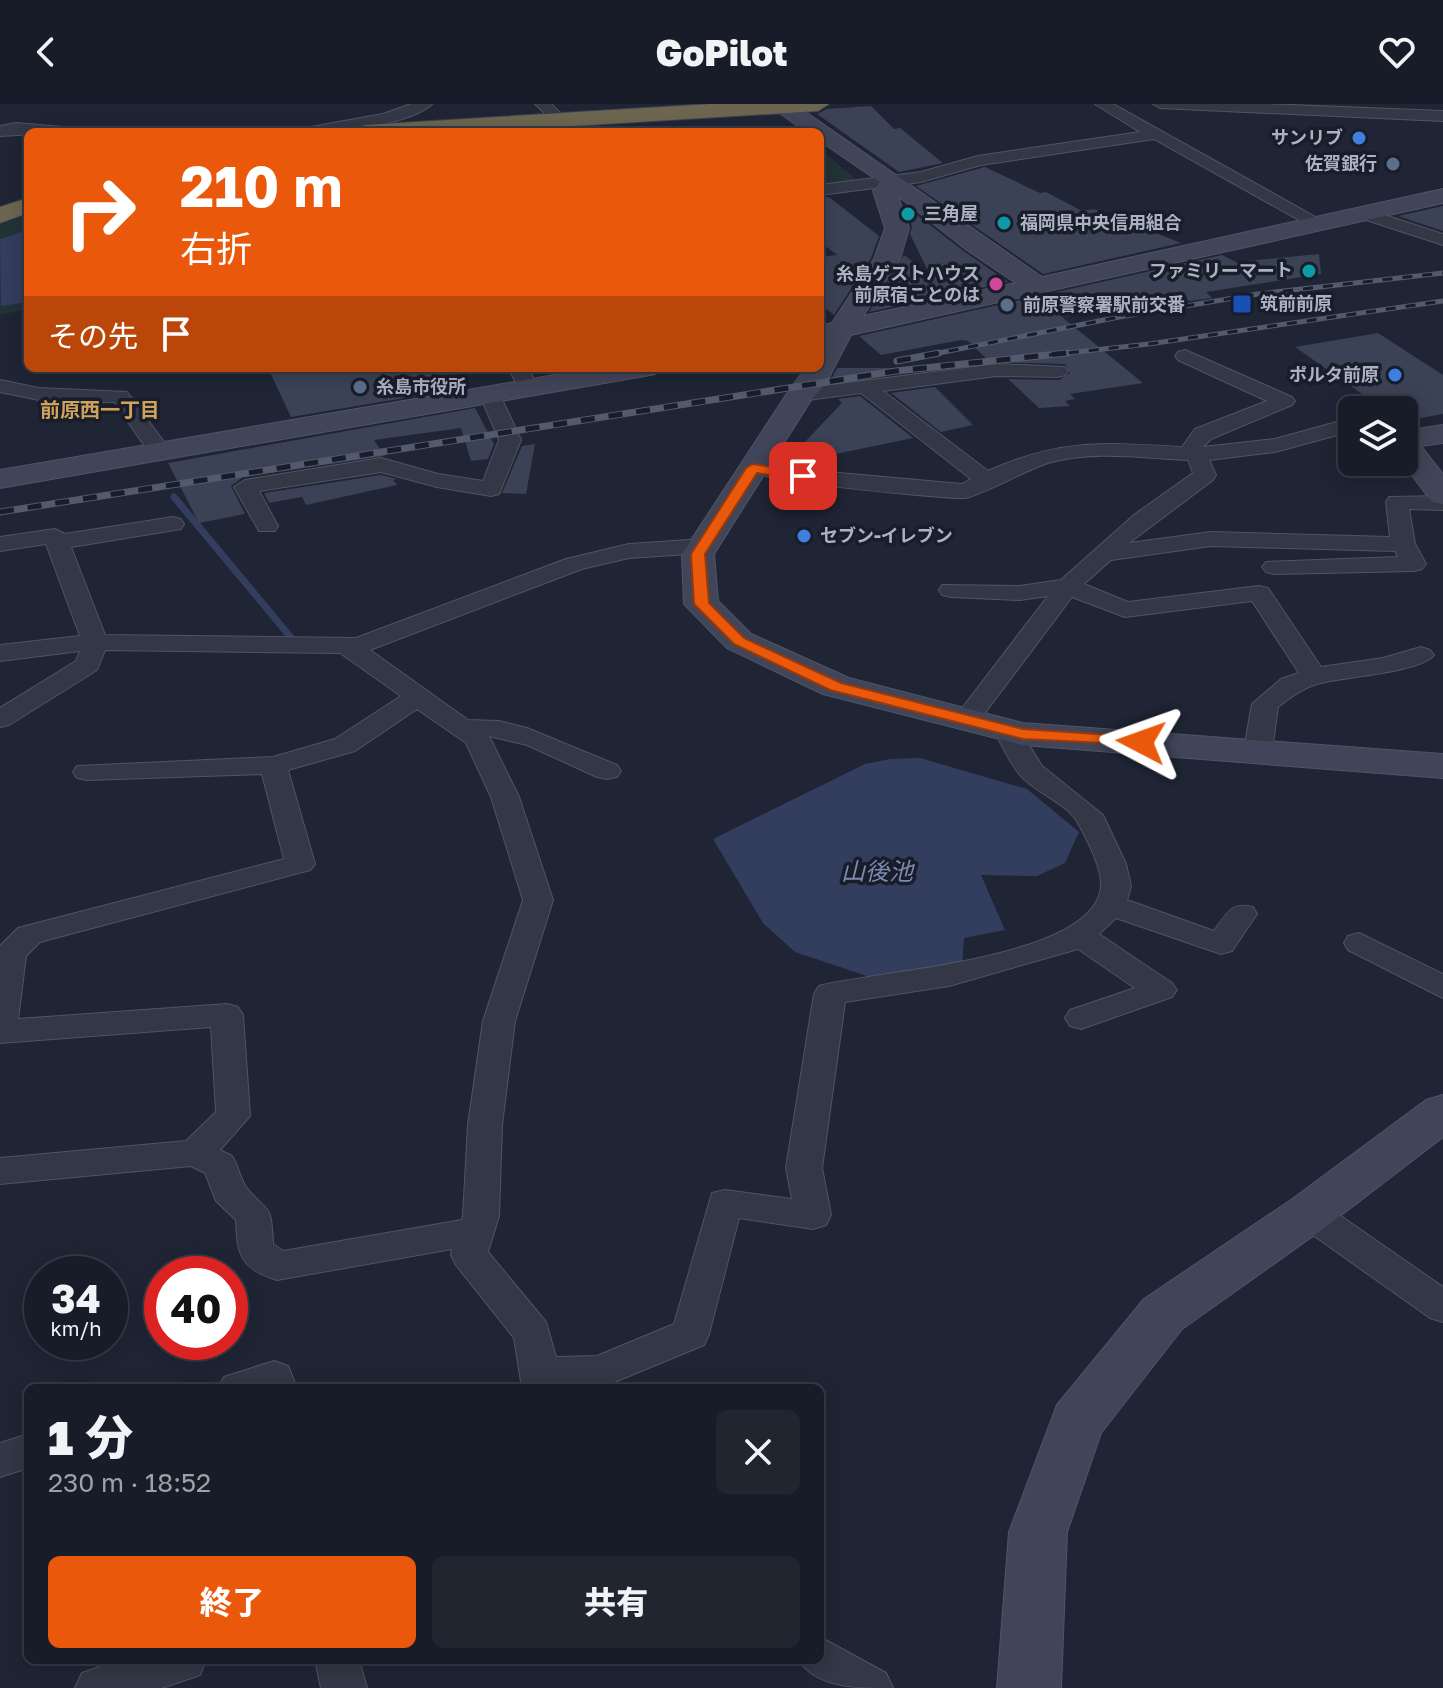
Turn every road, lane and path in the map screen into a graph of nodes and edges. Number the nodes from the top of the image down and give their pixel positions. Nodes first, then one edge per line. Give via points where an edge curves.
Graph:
1 (425, 104) edge
2 (542, 104) edge
3 (818, 104) edge
4 (1102, 104) edge
5 (1160, 104) edge
6 (1271, 106) edge
7 (14, 107) dead end
8 (784, 107) junction
9 (1443, 116) edge
10 (561, 121) junction
11 (332, 128) edge
12 (437, 128) edge
13 (815, 128) edge
14 (8, 130) edge
15 (824, 134) edge
16 (1155, 134) junction
17 (893, 181) junction
18 (824, 190) edge
19 (1443, 196) edge
20 (24, 206) edge
21 (1366, 214) junction
22 (0, 215) edge
23 (1319, 224) junction
24 (1443, 240) edge
25 (1037, 285) junction
26 (831, 331) edge
27 (824, 350) edge
28 (1185, 356) dead end
29 (1058, 371) dead end
30 (597, 372) edge
31 (816, 372) edge
32 (524, 378) edge
33 (0, 386) edge
34 (864, 386) junction
35 (490, 395) junction
36 (800, 395) junction
37 (1338, 428) edge
38 (1443, 434) edge
39 (1418, 440) edge
40 (159, 450) junction
41 (1197, 454) junction
42 (1418, 462) edge
43 (753, 468) junction
44 (0, 479) edge
45 (985, 479) junction
46 (1443, 495) edge
47 (1443, 503) edge
48 (173, 524) dead end
49 (267, 526) dead end
50 (57, 542) junction
51 (0, 544) edge
52 (1403, 544) junction
53 (704, 546) junction
54 (1104, 554) junction
55 (1274, 567) dead end
56 (1068, 586) junction
57 (951, 590) dead end
58 (95, 643) junction
59 (348, 647) junction
60 (0, 653) edge
61 (1421, 655) dead end
62 (1314, 676) junction
63 (417, 697) junction
64 (0, 719) edge
65 (966, 720) junction
66 (462, 728) junction
67 (1007, 730) junction
68 (1258, 750) junction
69 (273, 765) junction
70 (1443, 766) edge
71 (607, 771) dead end
72 (87, 772) dead end
73 (1110, 905) junction
74 (1242, 914) dead end
75 (1078, 934) junction
76 (1359, 943) dead end
77 (1443, 987) edge
78 (1081, 1018) dead end
79 (0, 1032) edge
80 (1443, 1112) edge
81 (195, 1153) junction
82 (0, 1171) edge
83 (1309, 1213) junction
84 (476, 1231) junction
85 (1443, 1307) edge
86 (540, 1381) edge
87 (251, 1384) edge
88 (276, 1384) edge
89 (24, 1452) edge
90 (0, 1460) edge
91 (824, 1661) edge
92 (172, 1664) edge
93 (338, 1664) edge
94 (98, 1688) edge
95 (344, 1688) edge
96 (870, 1688) edge
97 (1029, 1688) edge

1 - 11 street
2 - 10 street
3 - 8 highway
4 - 16 street
5 - 6 street via 1243,110
6 - 9 street
7 - 14 street
8 - 10 highway
8 - 13 street
10 - 12 highway
15 - 17 street
16 - 17 street via 978,161
16 - 23 street
17 - 18 street
17 - 25 street
17 - 26 street via 885,191 897,228 887,259
19 - 21 street
20 - 22 highway
21 - 23 street
21 - 24 street
23 - 25 street
25 - 26 street
26 - 27 street
28 - 41 street via 1285,401 1203,434 1192,446
29 - 34 street via 996,370
30 - 32 street
31 - 36 street
32 - 35 street
33 - 40 street via 39,394 120,396
34 - 36 street
34 - 45 street
35 - 40 street
35 - 49 street via 510,440 491,489 381,465 245,487
36 - 43 street
37 - 41 street via 1265,449
38 - 39 street
40 - 44 street
41 - 45 street via 1113,448 1056,455
41 - 54 street via 1205,475
42 - 46 street
43 - 45 street via 966,491
43 - 53 street
47 - 52 street via 1397,502
48 - 50 street
50 - 51 street via 55,536
50 - 58 street
52 - 54 street via 1211,539
52 - 55 street via 1414,564
53 - 59 street via 629,551 584,561 390,636
53 - 65 street via 698,554 701,604 739,641 836,686
54 - 56 street
56 - 57 street via 1020,593
56 - 62 street via 1125,610 1259,593
56 - 65 street
58 - 59 street
58 - 60 street
58 - 64 street via 88,665
59 - 63 street
61 - 62 street
62 - 68 street via 1290,685 1265,704
63 - 66 street
63 - 69 street via 345,745
65 - 67 street
66 - 71 street via 484,725 557,748
66 - 84 street via 478,739 505,797 538,900 499,1021
67 - 68 street
67 - 73 street via 1031,771 1089,815 1111,864 1116,886
68 - 70 street
69 - 72 street
69 - 79 street via 300,864 29,935 11,953
73 - 74 street via 1221,944
73 - 75 street
75 - 78 street via 1161,990
75 - 86 street via 1063,945 949,976 830,994 804,1168 813,1215 725,1203 690,1334 600,1372
76 - 77 street
79 - 81 street via 227,1015 233,1116
80 - 83 street
81 - 82 street
81 - 84 street via 220,1165 229,1192 254,1215 255,1250 277,1266
83 - 85 street
83 - 97 street via 1163,1314 1077,1422 1038,1532
84 - 86 street via 469,1255 532,1333
87 - 88 street via 274,1377
89 - 90 street
91 - 96 street
92 - 94 street
93 - 95 street

